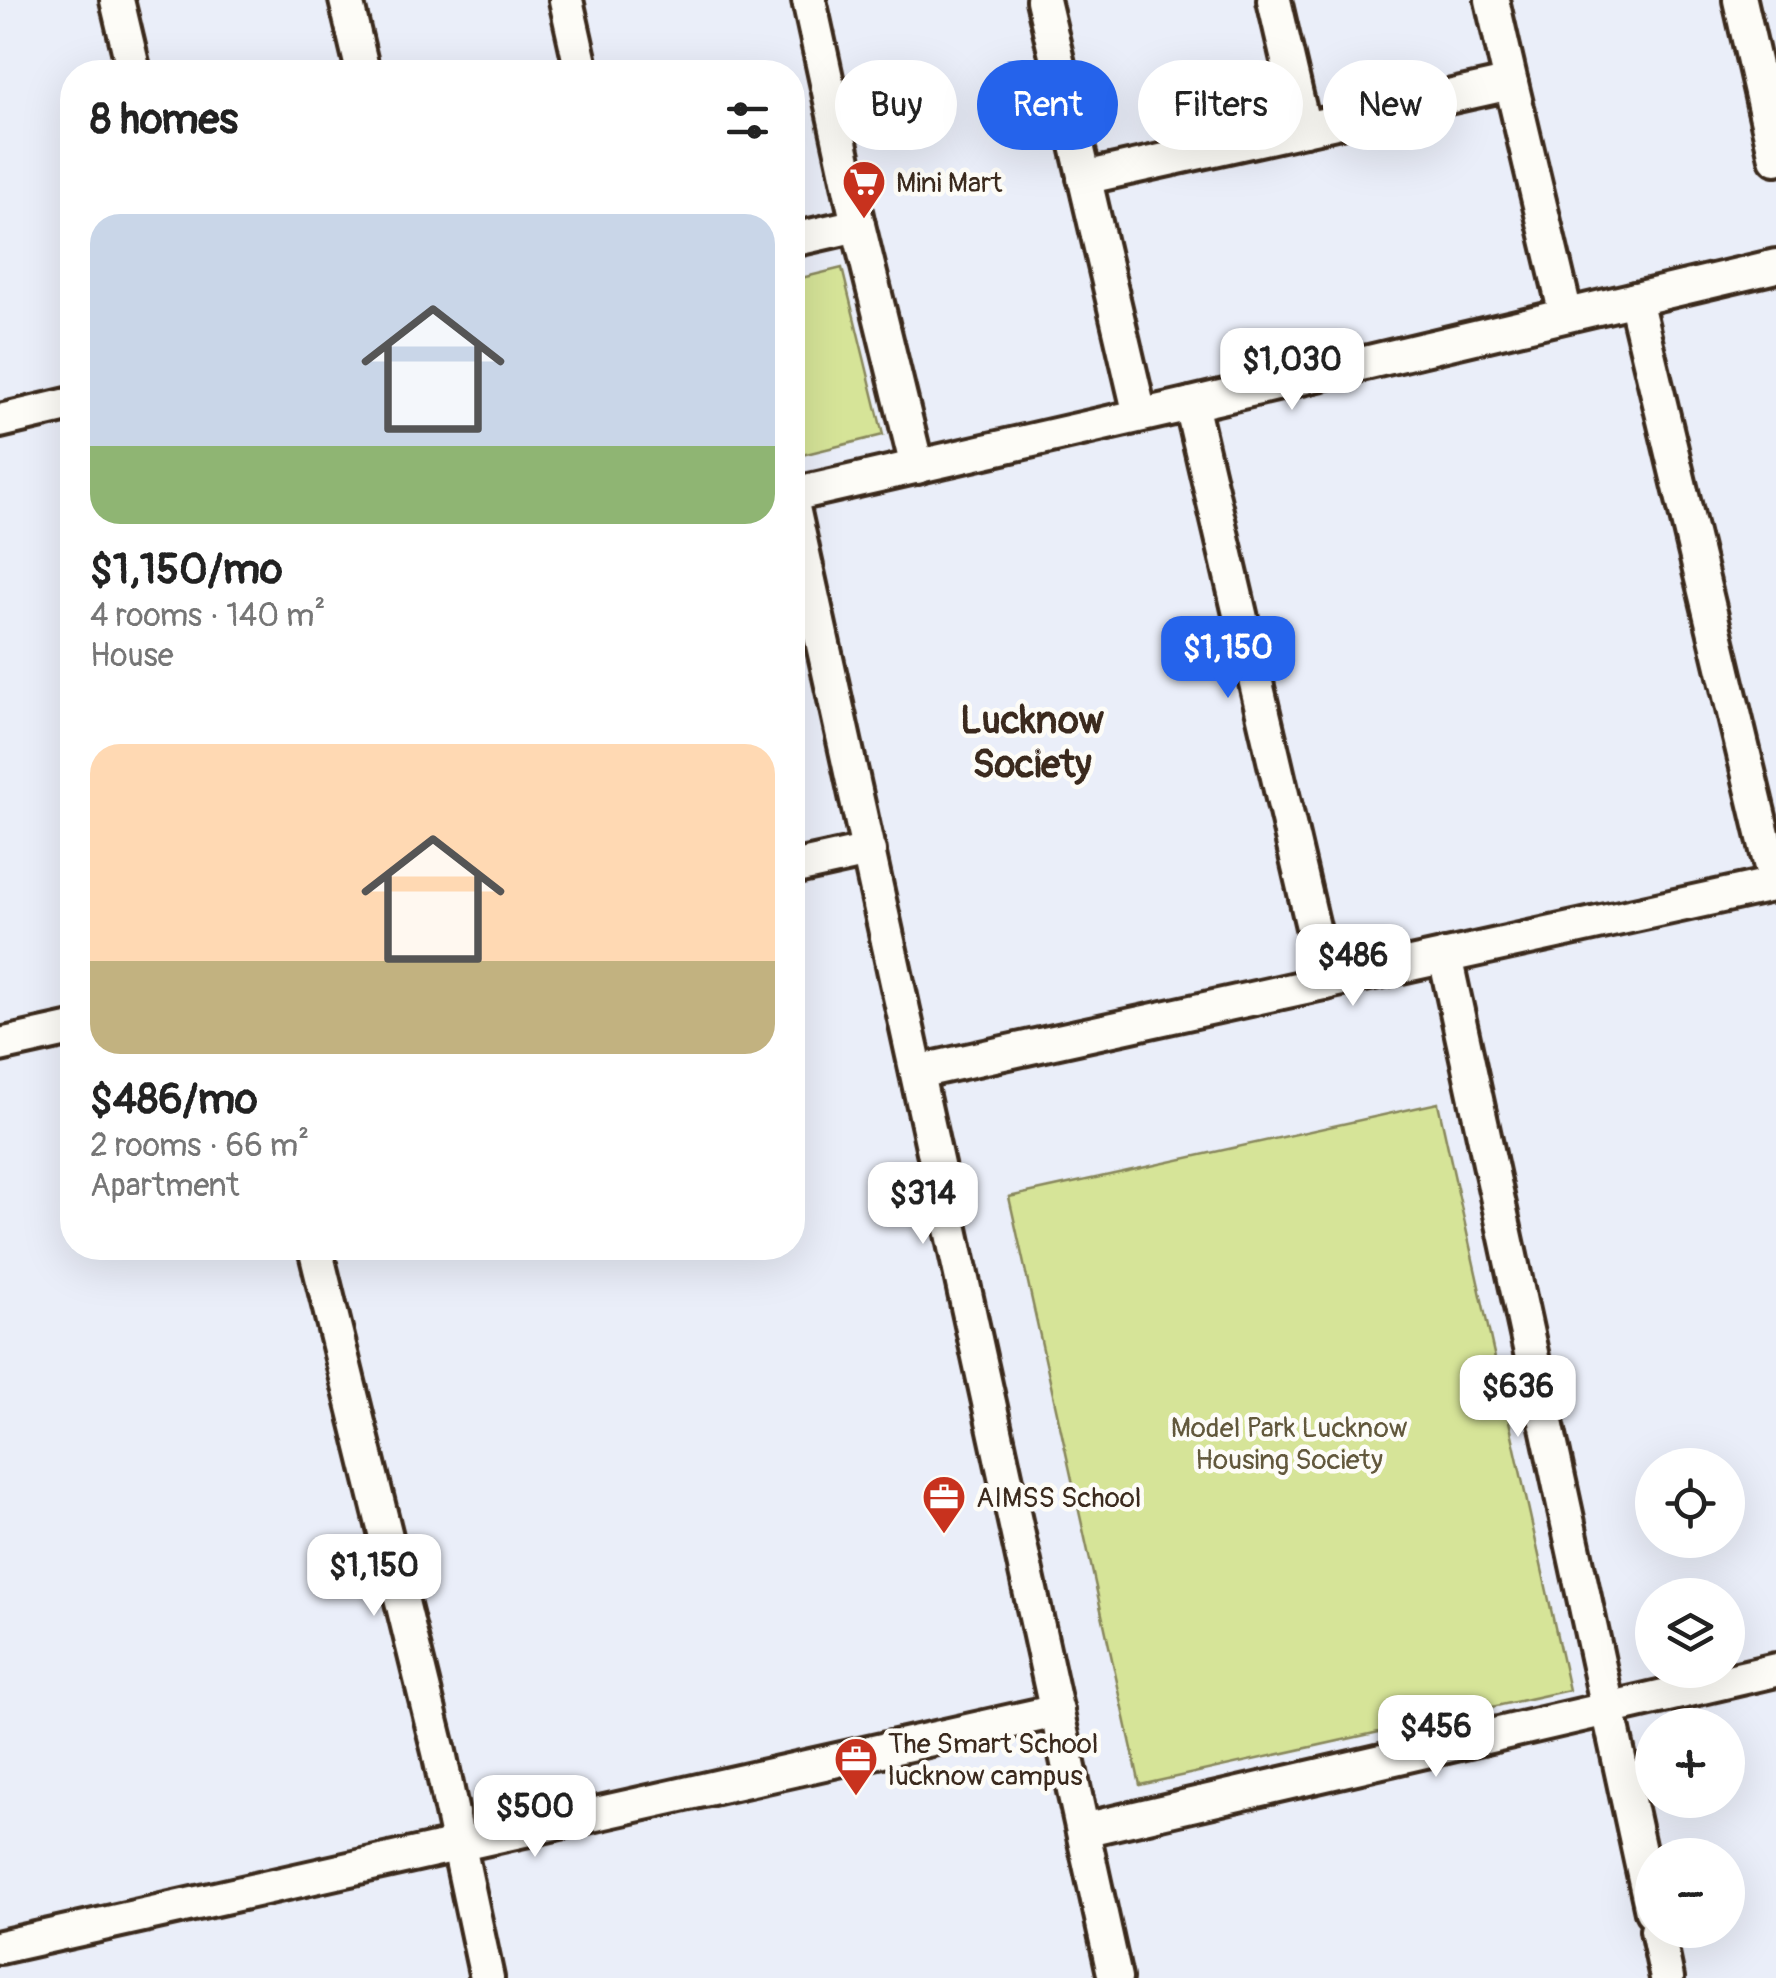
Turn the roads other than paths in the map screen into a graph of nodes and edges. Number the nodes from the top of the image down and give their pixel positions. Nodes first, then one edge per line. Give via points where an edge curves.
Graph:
1 (117, 0) edge
2 (346, 0) edge
3 (566, 0) edge
4 (809, 0) edge
5 (1043, 0) edge
6 (1274, 0) edge
7 (1492, 0) edge
8 (1740, 0) edge
9 (131, 60) edge
10 (360, 60) edge
11 (579, 60) edge
12 (1511, 83) junction
13 (1304, 129) junction
14 (1776, 158) edge
15 (1084, 178) junction
16 (858, 226) junction
17 (805, 237) edge
18 (1776, 266) edge
19 (1635, 299) junction
20 (1566, 315) junction
21 (1192, 404) junction
22 (60, 407) edge
23 (1140, 415) junction
24 (0, 420) edge
25 (917, 467) junction
26 (805, 496) edge
27 (805, 559) edge
28 (868, 850) junction
29 (805, 865) edge
30 (1775, 884) edge
31 (1445, 956) junction
32 (1326, 982) junction
33 (60, 1032) edge
34 (0, 1045) edge
35 (917, 1072) junction
36 (319, 1260) edge
37 (1776, 1670) edge
38 (1608, 1709) junction
39 (1057, 1711) junction
40 (1083, 1830) junction
41 (1636, 1838) edge
42 (458, 1845) junction
43 (0, 1947) edge
44 (1661, 1948) edge
45 (487, 1978) edge
46 (1115, 1978) edge
47 (1667, 1978) edge

1 - 9 street
2 - 10 street
3 - 11 street
4 - 16 street
5 - 15 street
6 - 13 street
7 - 12 street
8 - 14 street
12 - 13 street
12 - 20 street
13 - 15 street
15 - 23 street
16 - 17 street
16 - 25 street
18 - 19 street
19 - 20 street
19 - 30 street
20 - 21 street
21 - 23 street
21 - 32 street
22 - 24 street
23 - 25 street
25 - 26 street
27 - 28 street
28 - 29 street
28 - 35 street
30 - 31 street
31 - 32 street
31 - 38 street
32 - 35 street
33 - 34 street
35 - 39 street
36 - 42 street
37 - 38 street
38 - 40 street
38 - 41 street
39 - 40 street
39 - 42 street
40 - 46 street
42 - 43 street
42 - 45 street
44 - 47 street

